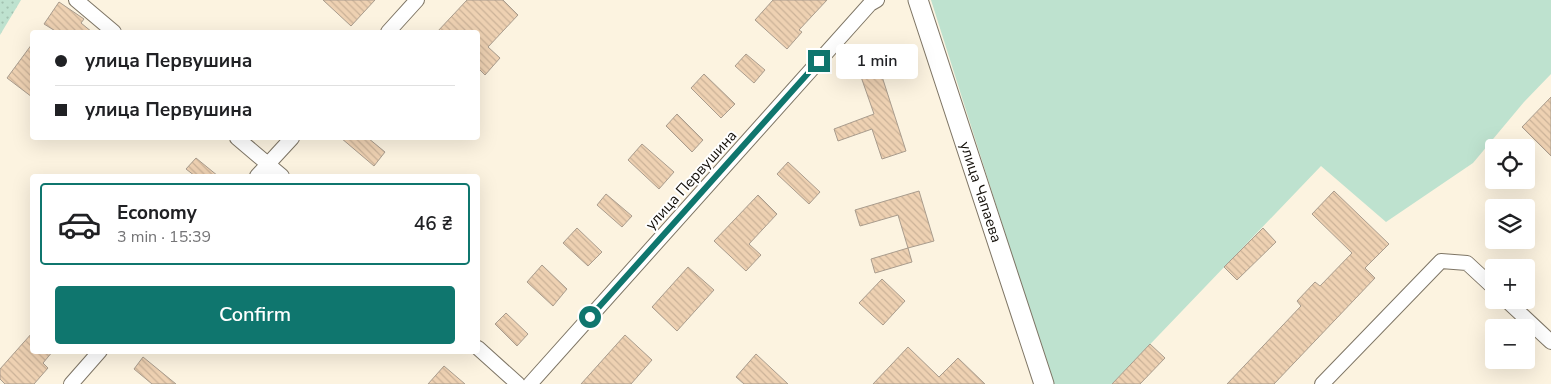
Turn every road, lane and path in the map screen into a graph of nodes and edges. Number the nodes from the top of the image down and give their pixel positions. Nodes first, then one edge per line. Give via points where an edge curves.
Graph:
1 (76, 0) edge
2 (417, 0) edge
3 (877, 0) edge
4 (918, 0) edge
5 (112, 30) edge
6 (390, 30) edge
7 (239, 140) edge
8 (290, 140) edge
9 (268, 164) junction
10 (259, 174) edge
11 (280, 174) edge
12 (1485, 279) edge
13 (1516, 309) edge
14 (1551, 342) edge
15 (480, 350) edge
16 (97, 354) edge
17 (71, 384) edge
18 (518, 384) edge
19 (530, 384) edge
20 (1044, 384) edge
21 (1322, 384) edge

1 - 5 street
2 - 6 street
3 - 19 street, улица Первушина
4 - 20 main road, улица Чапаева
7 - 9 street
8 - 9 street
9 - 10 street
9 - 11 street
12 - 21 street via 1468,263 1441,262
13 - 14 street
15 - 18 street
16 - 17 street

